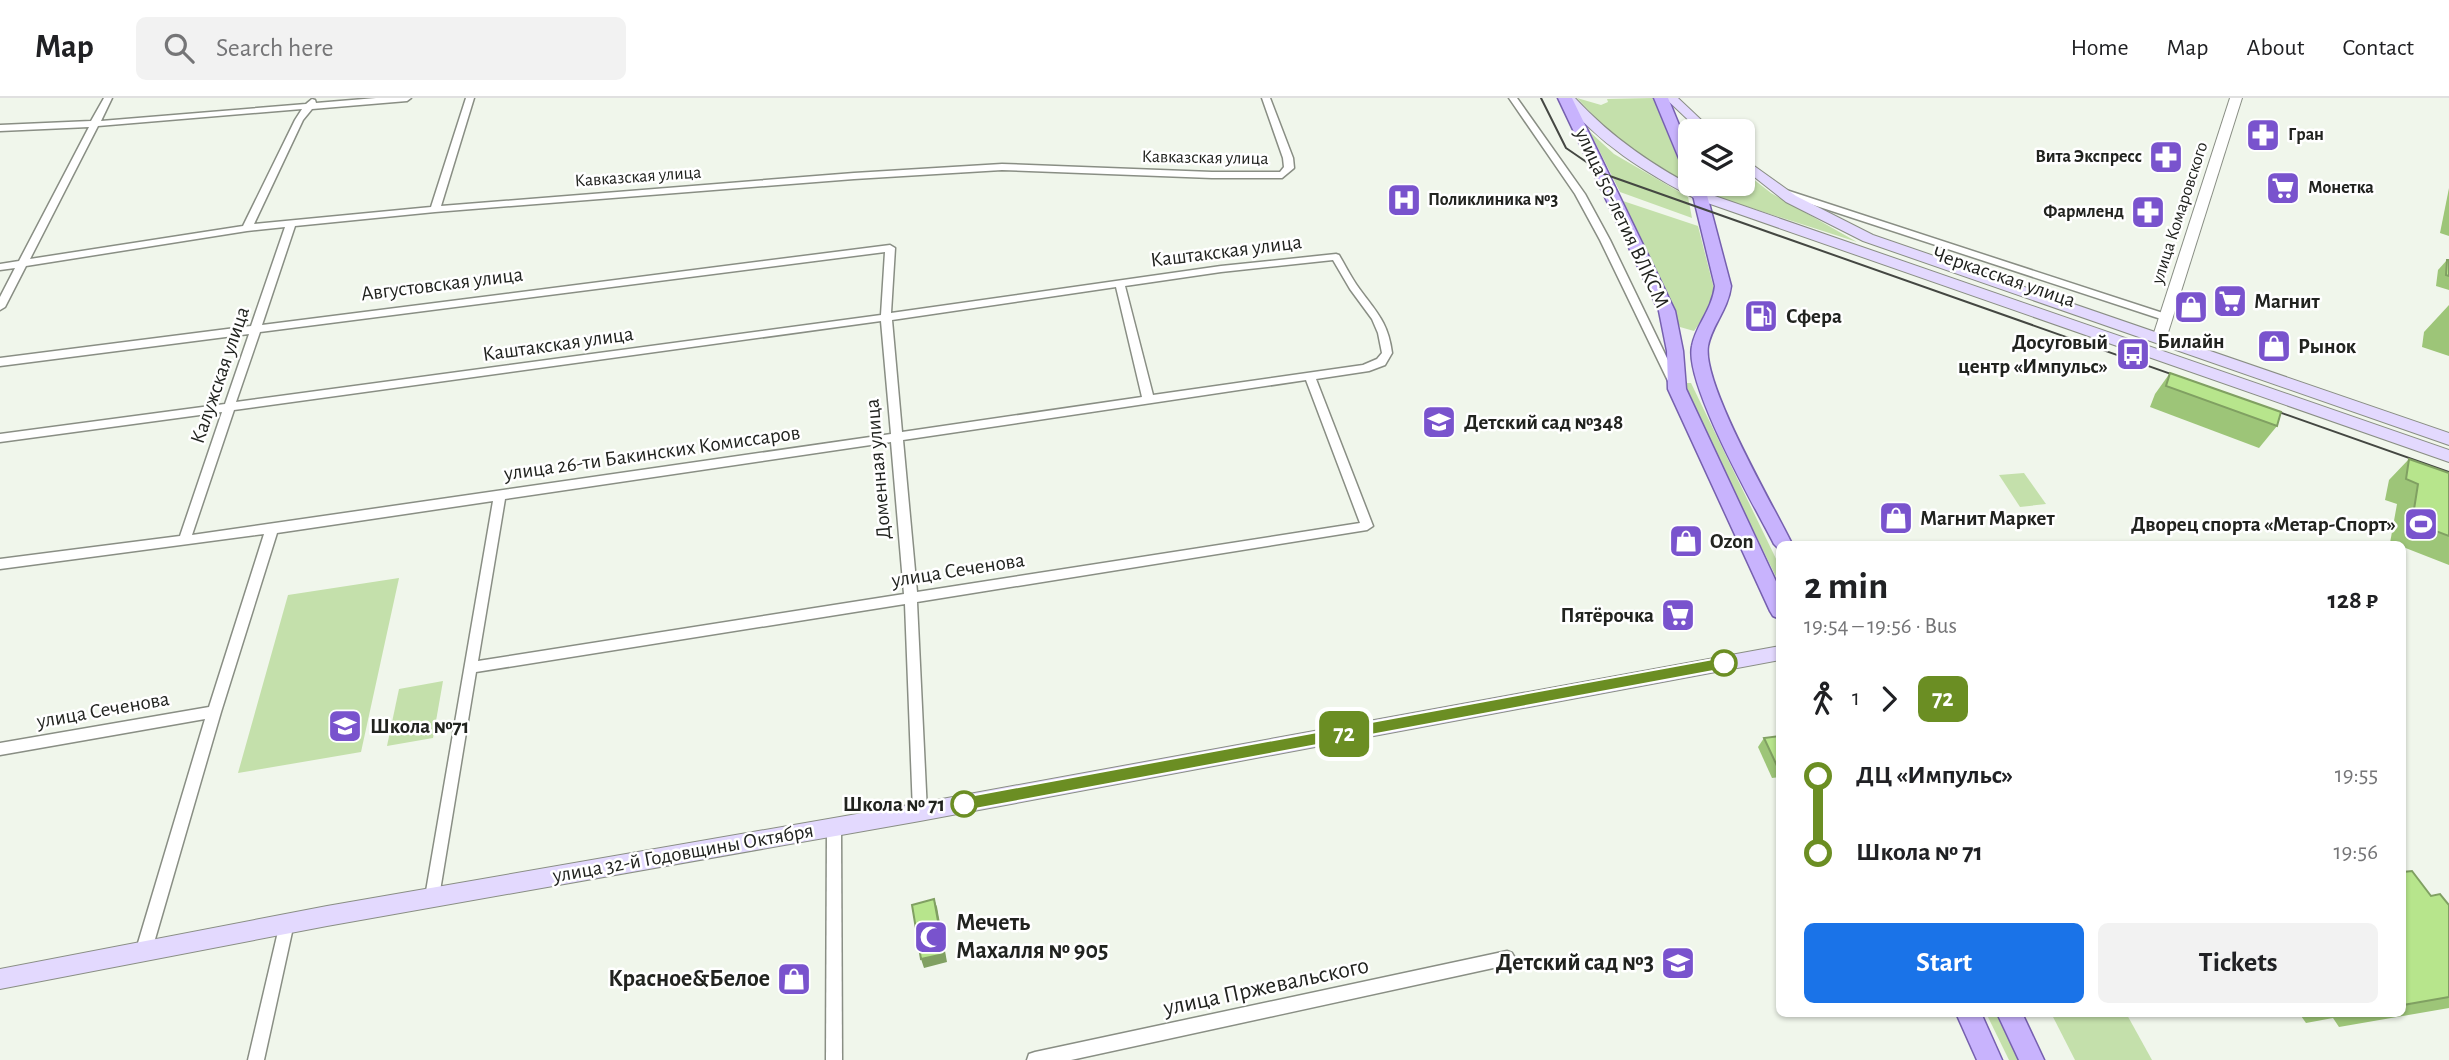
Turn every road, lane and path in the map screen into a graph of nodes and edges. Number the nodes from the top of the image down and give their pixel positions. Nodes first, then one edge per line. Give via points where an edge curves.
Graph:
1 (108, 98) edge
2 (407, 98) edge
3 (470, 98) edge
4 (1266, 98) edge
5 (1513, 98) edge
6 (1567, 98) edge
7 (1661, 98) edge
8 (1671, 98) edge
9 (2236, 98) edge
10 (312, 102) edge
11 (1694, 119) edge
12 (95, 124) junction
13 (0, 128) edge
14 (1678, 139) edge
15 (1755, 171) edge
16 (1678, 182) edge
17 (1780, 191) junction
18 (1700, 196) edge
19 (1717, 196) edge
20 (435, 209) junction
21 (291, 225) junction
22 (247, 228) junction
23 (890, 248) joint
24 (1336, 257) joint
25 (25, 263) junction
26 (0, 267) edge
27 (1120, 285) junction
28 (0, 307) edge
29 (886, 316) junction
30 (2165, 317) junction
31 (258, 327) junction
32 (2157, 346) junction
33 (0, 362) edge
34 (1310, 376) junction
35 (1677, 388) junction
36 (1148, 398) junction
37 (228, 408) junction
38 (896, 437) junction
39 (0, 438) edge
40 (2449, 439) edge
41 (2449, 456) edge
42 (499, 494) junction
43 (272, 528) junction
44 (185, 538) junction
45 (1781, 541) edge
46 (0, 564) edge
47 (911, 599) junction
48 (1776, 602) edge
49 (1776, 654) edge
50 (470, 668) junction
51 (214, 712) junction
52 (0, 749) edge
53 (920, 812) junction
54 (834, 827) junction
55 (432, 897) junction
56 (287, 923) junction
57 (143, 953) junction
58 (1507, 958) dead end
59 (0, 979) edge
60 (1970, 1017) edge
61 (2012, 1017) edge
62 (256, 1060) edge
63 (834, 1060) edge
64 (1035, 1060) edge
65 (1990, 1060) edge
66 (2032, 1060) edge

1 - 12 street
2 - 10 street
3 - 20 street
4 - 20 street, Кавказская улица via 1288,159 1289,168 1282,175 1002,167
5 - 35 street via 1580,194
6 - 16 main road, Черкасская улица via 1626,154
6 - 35 main road, улица 50-летия ВЛКСМ via 1667,311
7 - 14 main road
8 - 11 main road
9 - 30 street, улица Комаровского
10 - 12 street
10 - 22 street
12 - 13 street
12 - 25 street
15 - 17 main road, Черкасская улица
17 - 30 street
17 - 32 main road, Черкасская улица via 1868,238
18 - 45 main road via 1723,286 1721,302 1700,345 1699,361 1707,394
19 - 32 main road, Черкасская улица
20 - 21 street, Кавказская улица
21 - 22 street, Кавказская улица
21 - 31 street, Калужская улица
22 - 25 street, Кавказская улица
23 - 29 street, Доменная улица
23 - 31 street, Августовская улица
24 - 27 street, Каштакская улица
24 - 34 street, улица 26-ти Бакинских Комиссаров via 1385,331 1387,353 1381,362 1365,368
25 - 26 street, Кавказская улица
25 - 28 street
27 - 29 street, Каштакская улица
27 - 36 street
29 - 37 street, Каштакская улица
29 - 38 street, Доменная улица
30 - 32 street, улица Комаровского
31 - 33 street, Августовская улица
31 - 37 street, Калужская улица
32 - 40 main road, Черкасская улица
32 - 41 main road, Черкасская улица
34 - 36 street, улица 26-ти Бакинских Комиссаров
34 - 47 street, улица Сеченова via 1367,526
35 - 48 main road, улица 50-летия ВЛКСМ
36 - 38 street, улица 26-ти Бакинских Комиссаров
37 - 39 street, Каштакская улица
37 - 44 street, Калужская улица
38 - 42 street, улица 26-ти Бакинских Комиссаров
38 - 47 street, Доменная улица
42 - 43 street, улица 26-ти Бакинских Комиссаров
42 - 50 street
43 - 44 street, улица 26-ти Бакинских Комиссаров
43 - 51 street
44 - 46 street, улица 26-ти Бакинских Комиссаров
47 - 50 street, улица Сеченова
47 - 53 street, Доменная улица
49 - 53 main road, улица 32-й Годовщины Октября
50 - 55 street
51 - 52 street, улица Сеченова
51 - 57 street
53 - 54 main road, улица 32-й Годовщины Октября
54 - 55 main road, улица 32-й Годовщины Октября
54 - 63 street
55 - 56 main road, улица 32-й Годовщины Октября
56 - 57 main road, улица 32-й Годовщины Октября
56 - 62 street
57 - 59 main road, улица 32-й Годовщины Октября
58 - 64 street, улица Пржевальского
60 - 65 main road
61 - 66 main road

